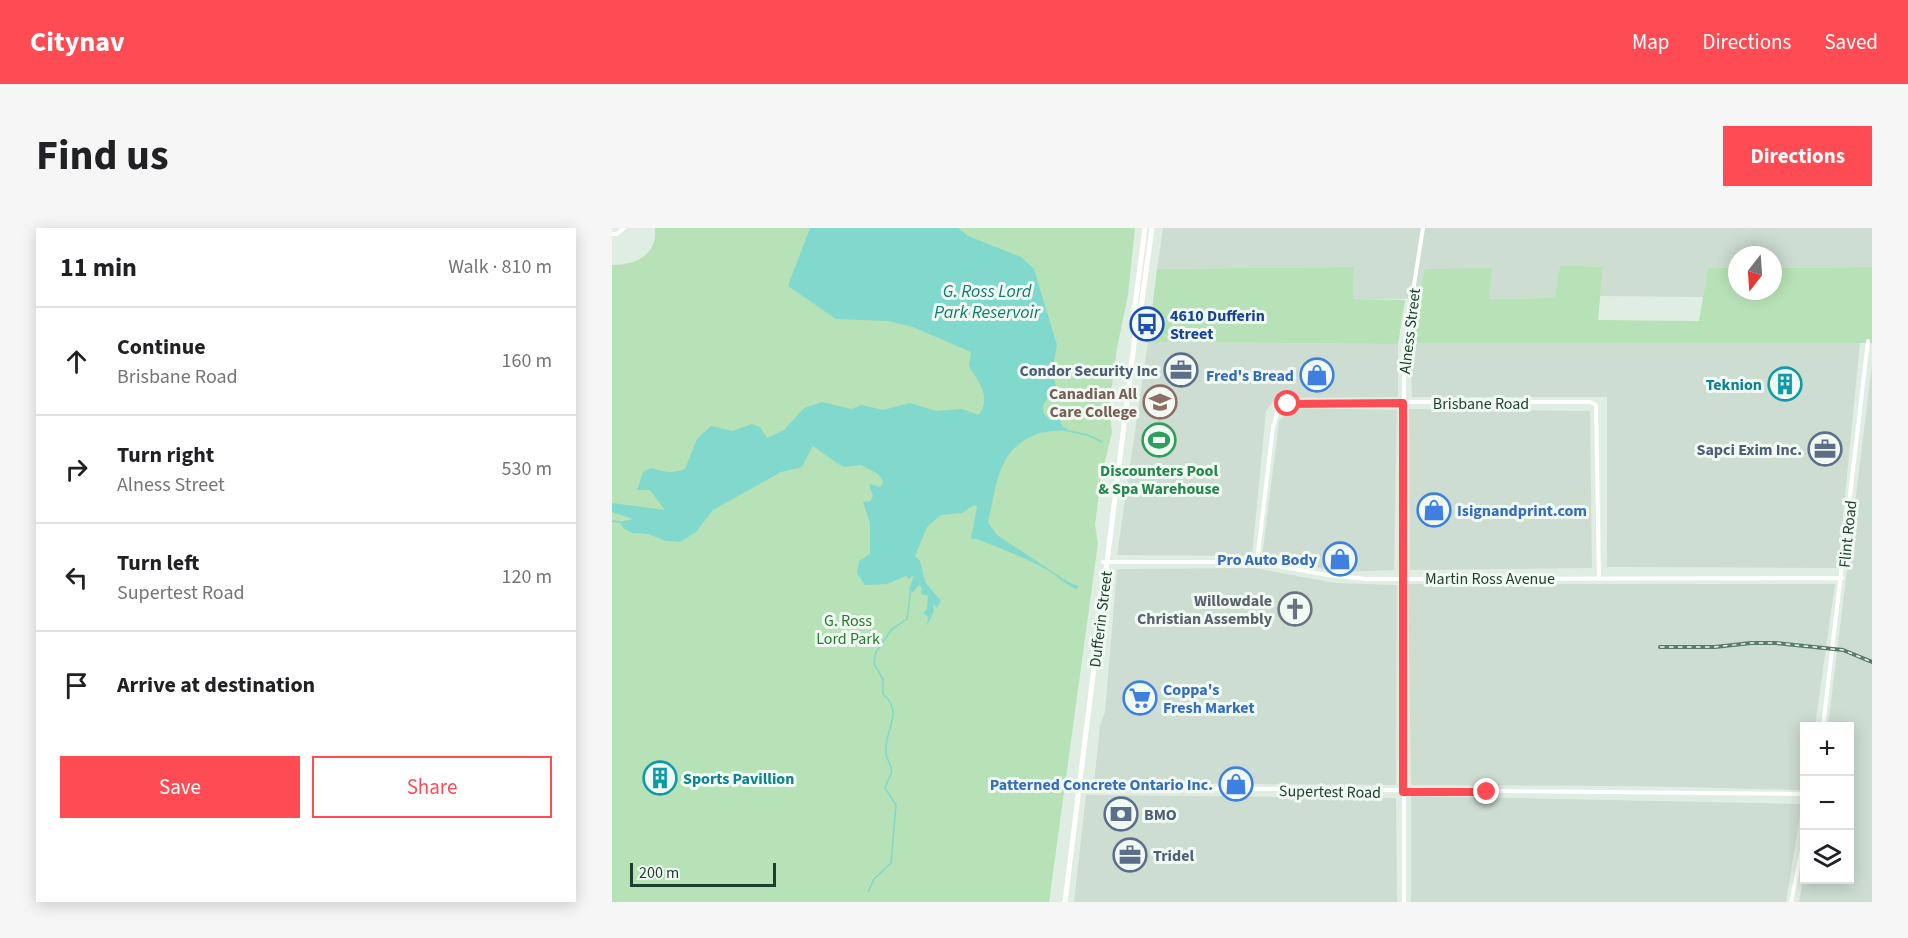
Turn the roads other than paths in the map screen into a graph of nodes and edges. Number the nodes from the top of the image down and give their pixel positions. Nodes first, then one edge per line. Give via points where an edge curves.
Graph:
1 (624, 228) edge
2 (1145, 228) edge
3 (1152, 228) edge
4 (1423, 228) edge
5 (612, 234) edge
6 (1135, 336) junction
7 (1868, 341) dead end
8 (1403, 403) junction
9 (1105, 562) junction
10 (1257, 562) junction
11 (1599, 577) junction
12 (1404, 578) junction
13 (1842, 578) junction
14 (1824, 722) edge
15 (1071, 787) dead end
16 (1078, 788) junction
17 (1403, 792) junction
18 (1800, 794) edge
19 (1800, 859) edge
20 (1065, 902) edge
21 (1404, 902) edge
22 (1791, 902) edge

1 - 5 street
2 - 6 main road, Dufferin Street via 1133,321
3 - 6 main road, Dufferin Street
4 - 8 street, Alness Street via 1404,348
6 - 9 main road, Dufferin Street
7 - 13 street, Flint Road
8 - 10 street, Brisbane Road via 1295,403 1279,407 1273,427
8 - 11 street, Brisbane Road via 1596,405
8 - 12 street, Alness Street
9 - 10 street, Martin Ross Avenue
9 - 16 main road, Dufferin Street
10 - 12 street, Martin Ross Avenue via 1345,577
11 - 12 street, Martin Ross Avenue
11 - 13 street, Martin Ross Avenue
12 - 17 street, Alness Street
13 - 14 street, Flint Road
15 - 16 street, Supertest Road
16 - 17 street, Supertest Road
16 - 20 main road, Dufferin Street
17 - 18 street, Supertest Road
17 - 21 street, Alness Street
19 - 22 street

